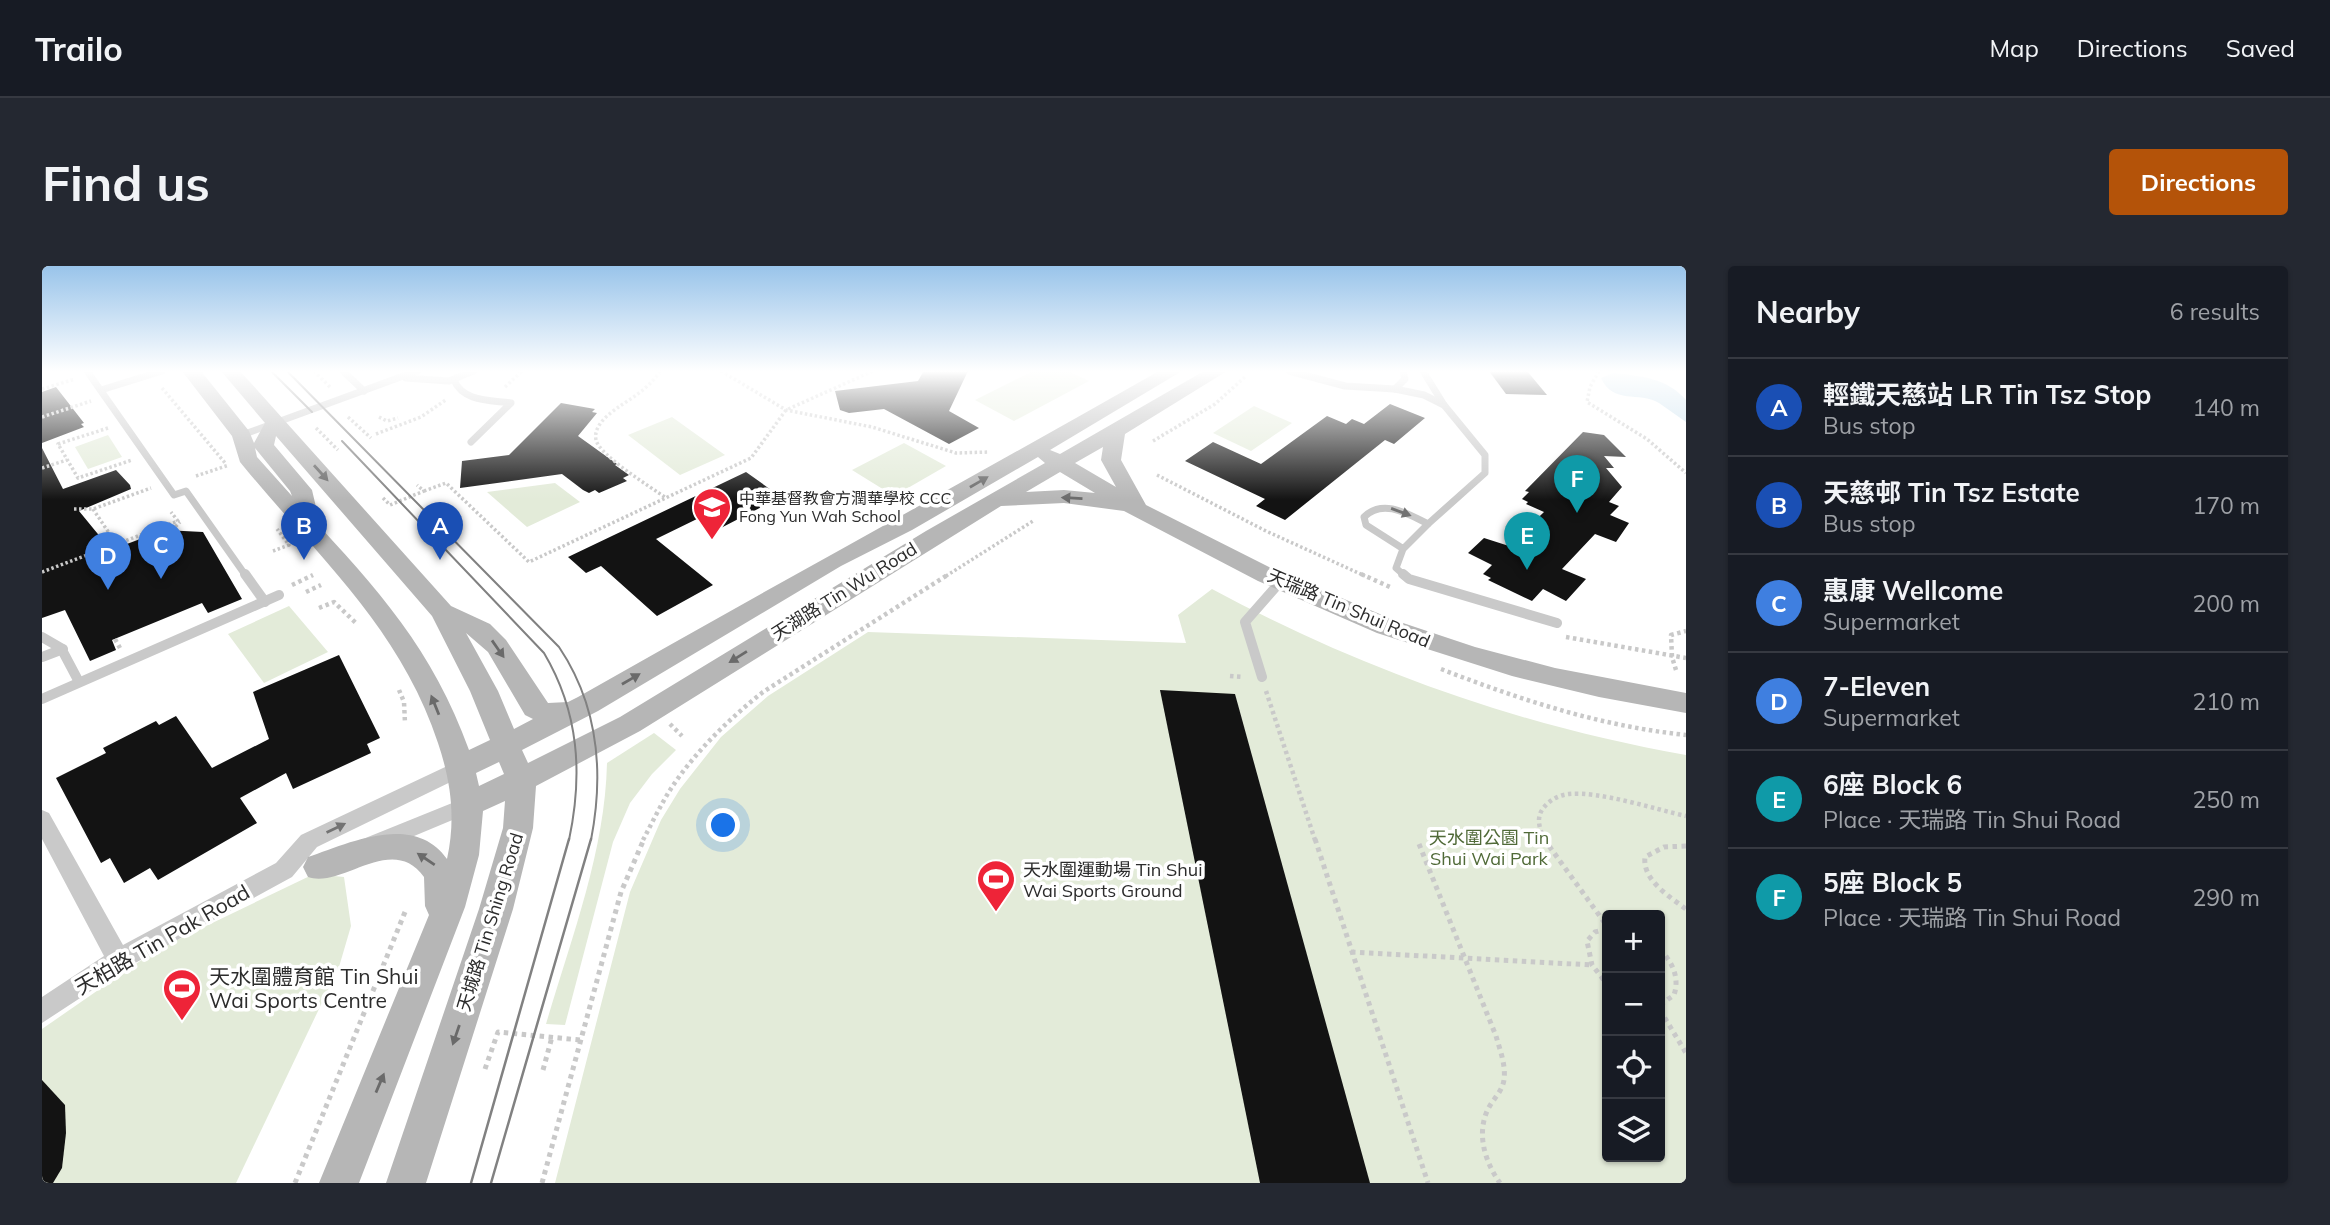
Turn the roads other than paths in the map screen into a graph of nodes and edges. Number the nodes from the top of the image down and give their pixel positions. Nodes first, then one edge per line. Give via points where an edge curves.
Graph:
1 (118, 414) edge
2 (225, 414) edge
3 (276, 414) edge
4 (278, 414) edge
5 (300, 414) edge
6 (500, 414) edge
7 (1099, 414) edge
8 (1146, 414) edge
9 (1451, 414) edge
10 (283, 420) junction
11 (1115, 432) junction
12 (242, 435) junction
13 (471, 442) dead end
14 (1037, 449) junction
15 (1062, 464) junction
16 (987, 506) junction
17 (1139, 510) junction
18 (1428, 524) junction
19 (309, 527) junction
20 (1402, 548) junction
21 (1281, 582) junction
22 (279, 595) dead end
23 (265, 602) junction
24 (442, 612) junction
25 (1557, 623) dead end
26 (42, 637) edge
27 (63, 649) junction
28 (42, 657) edge
29 (1262, 677) road end
30 (79, 682) junction
31 (42, 699) edge
32 (1686, 703) edge
33 (571, 712) junction
34 (509, 745) junction
35 (460, 768) junction
36 (521, 780) junction
37 (467, 805) junction
38 (42, 819) edge
39 (318, 867) junction
40 (284, 870) junction
41 (435, 944) junction
42 (118, 960) junction
43 (42, 1011) edge
44 (339, 1183) edge
45 (406, 1183) edge

1 - 23 lane via 174,495 186,491
2 - 12 main road
3 - 10 main road, 天城路 Tin Shing Road
4 - 10 main road
5 - 10 lane
6 - 13 lane
7 - 14 main road, 天湖路 Tin Wu Road
8 - 11 main road, 天湖路 Tin Wu Road
9 - 18 lane via 1485,455 1485,473
10 - 12 lane
10 - 19 main road via 264,439 264,446 301,490
10 -> 24 main road, 天城路 Tin Shing Road
11 - 15 main road, 天湖路 Tin Wu Road
11 - 17 main road via 1111,460
12 - 19 main road via 247,458
14 - 15 main road, 天瑞路 Tin Shui Road
33 -> 14 main road, 天湖路 Tin Wu Road
15 - 16 main road, 天湖路 Tin Wu Road
15 - 17 main road, 天瑞路 Tin Shui Road
17 -> 16 main road via 1078,497 1030,498
16 -> 36 main road, 天湖路 Tin Wu Road via 630,724
17 - 21 main road, 天瑞路 Tin Shui Road
18 - 20 lane
20 -> 18 lane via 1366,525 1368,511 1400,510
35 -> 19 main road via 414,658
20 - 25 lane via 1396,568 1409,579
21 - 29 lane via 1245,622
21 - 32 main road, 天瑞路 Tin Shui Road via 1433,643 1615,692
22 - 23 lane
23 - 30 lane
24 -> 33 main road via 481,630 497,646 535,708 545,713
24 - 34 main road, 天城路 Tin Shing Road
26 - 27 lane via 52,638
27 - 28 lane
27 - 30 lane
30 - 31 lane
33 - 34 main road, 天湖路 Tin Wu Road
34 - 35 main road, 天湖路 Tin Wu Road
34 - 36 main road, 天城路 Tin Shing Road
35 - 37 main road
40 -> 35 street, 天柏路 Tin Pak Road via 309,841
36 - 37 main road, 天湖路 Tin Wu Road
36 -> 45 main road, 天城路 Tin Shing Road via 518,828 496,909
37 - 39 street, 天柏路 Tin Pak Road
37 - 41 main road via 455,888
38 - 42 street
39 - 40 street, 天柏路 Tin Pak Road
41 -> 39 main road via 445,889 440,872 427,858 387,847
40 - 42 street, 天柏路 Tin Pak Road
44 -> 41 main road
42 - 43 street, 天柏路 Tin Pak Road

